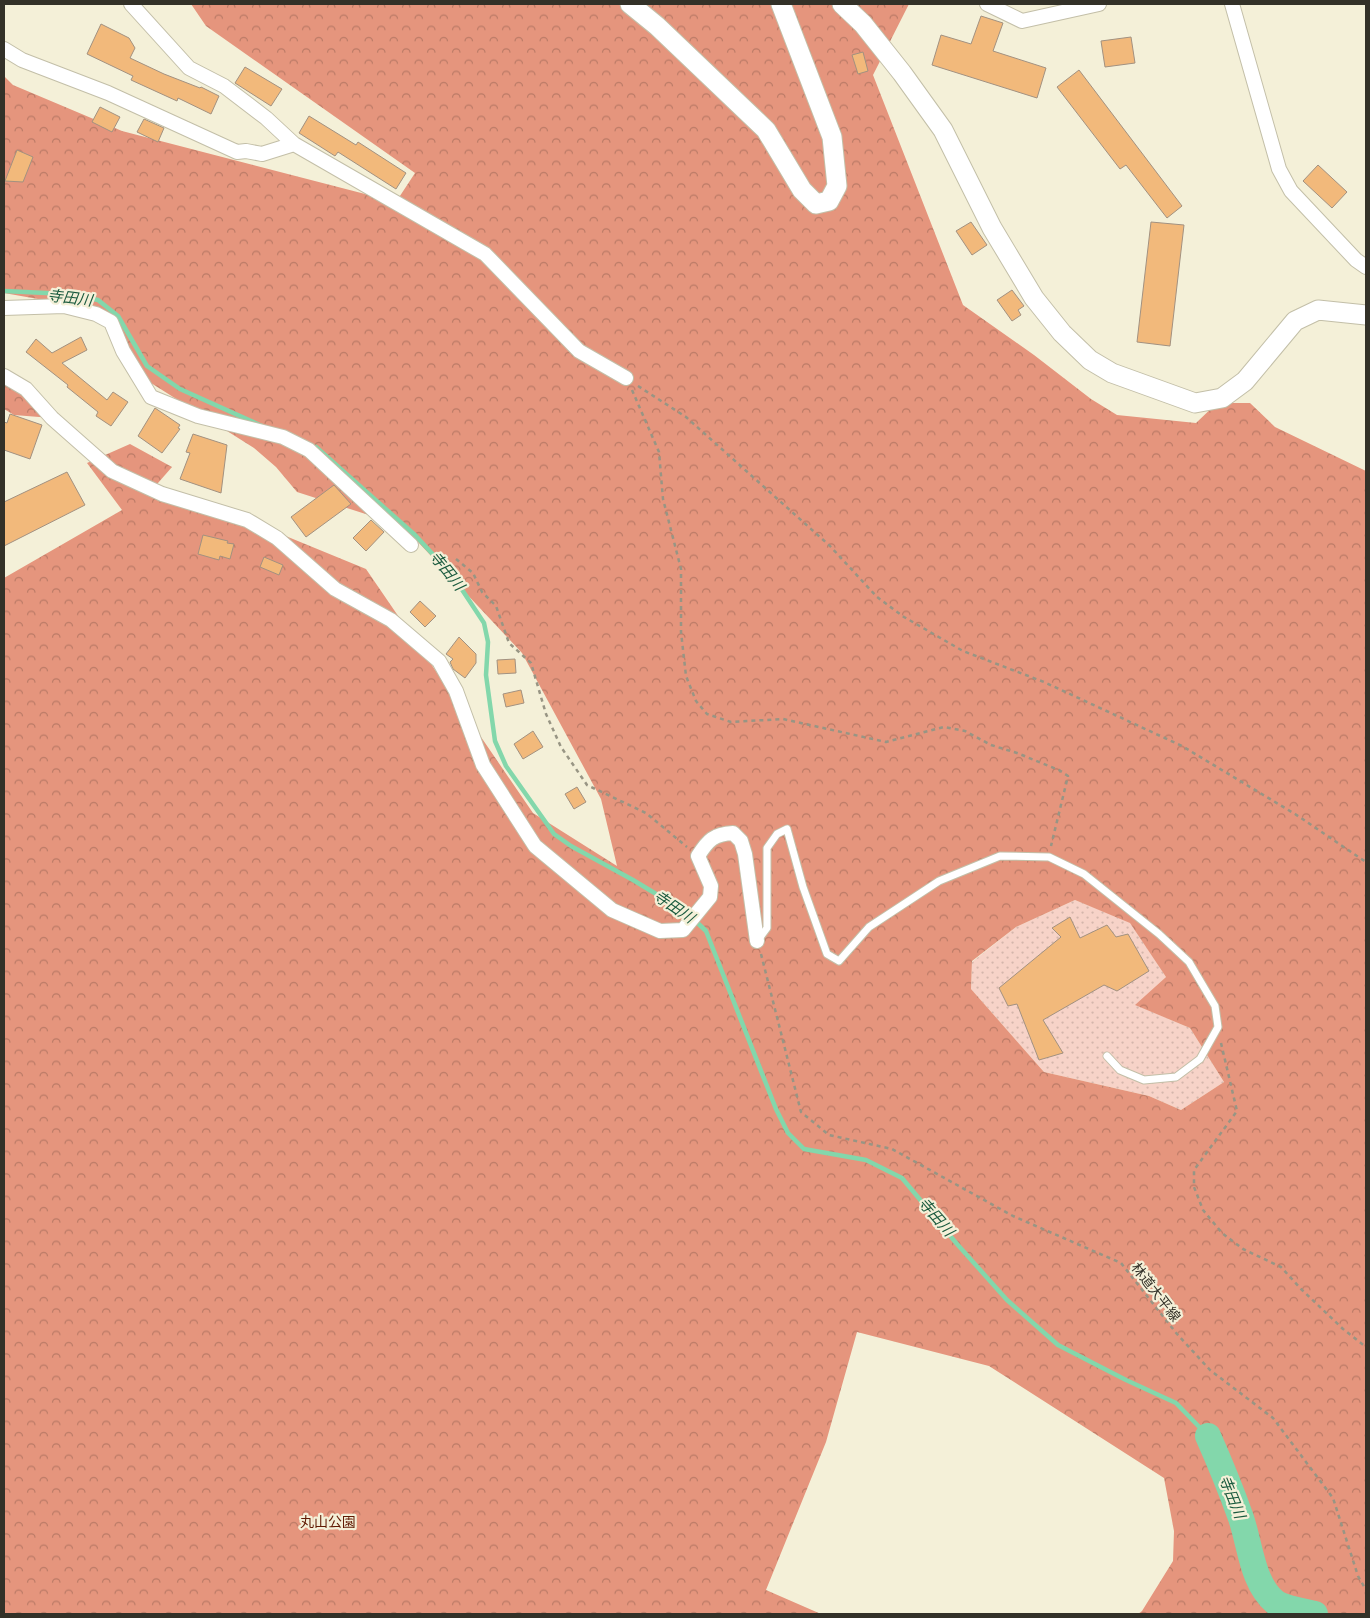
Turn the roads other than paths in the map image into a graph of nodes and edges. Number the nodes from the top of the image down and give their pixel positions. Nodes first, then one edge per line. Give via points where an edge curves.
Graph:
1 (131, 4) edge
2 (630, 4) edge
3 (781, 4) edge
4 (842, 4) edge
5 (987, 4) edge
6 (1099, 4) edge
7 (1232, 4) edge
8 (4, 48) edge
9 (294, 144) junction
10 (1366, 267) edge
11 (4, 308) edge
12 (1366, 315) edge
13 (4, 376) edge
14 (626, 378) road end
15 (411, 545) dead end
16 (757, 941) joint
17 (1107, 1056) dead end

1 - 9 street via 189,68 224,86
2 - 3 street via 766,130 802,190 816,204 829,201 838,186 832,137
4 - 12 street via 902,73 943,130 992,228 1034,298 1062,333 1090,360 1112,373 1195,403 1222,398 1245,381 1296,321 1318,310
5 - 6 street via 1022,21
7 - 10 street via 1279,169 1291,191
8 - 9 street via 22,60 108,93 237,152 262,154
9 - 14 street via 485,254 579,351
11 - 15 street via 64,306 96,314 111,322 123,351 151,397 198,416 283,437 309,450
13 - 16 street via 26,389 52,418 112,471 162,494 247,520 276,538 335,589 391,620 438,662 456,691 483,765 536,846 612,910 660,931 683,930 710,897 711,886 698,856 711,839 733,833 741,841
16 - 17 lane via 767,928 766,848 777,834 787,829 827,954 839,961 869,927 939,881 1000,856 1049,858 1084,874 1159,934 1189,962 1215,1006 1218,1027 1200,1059 1176,1077 1144,1080 1120,1070

